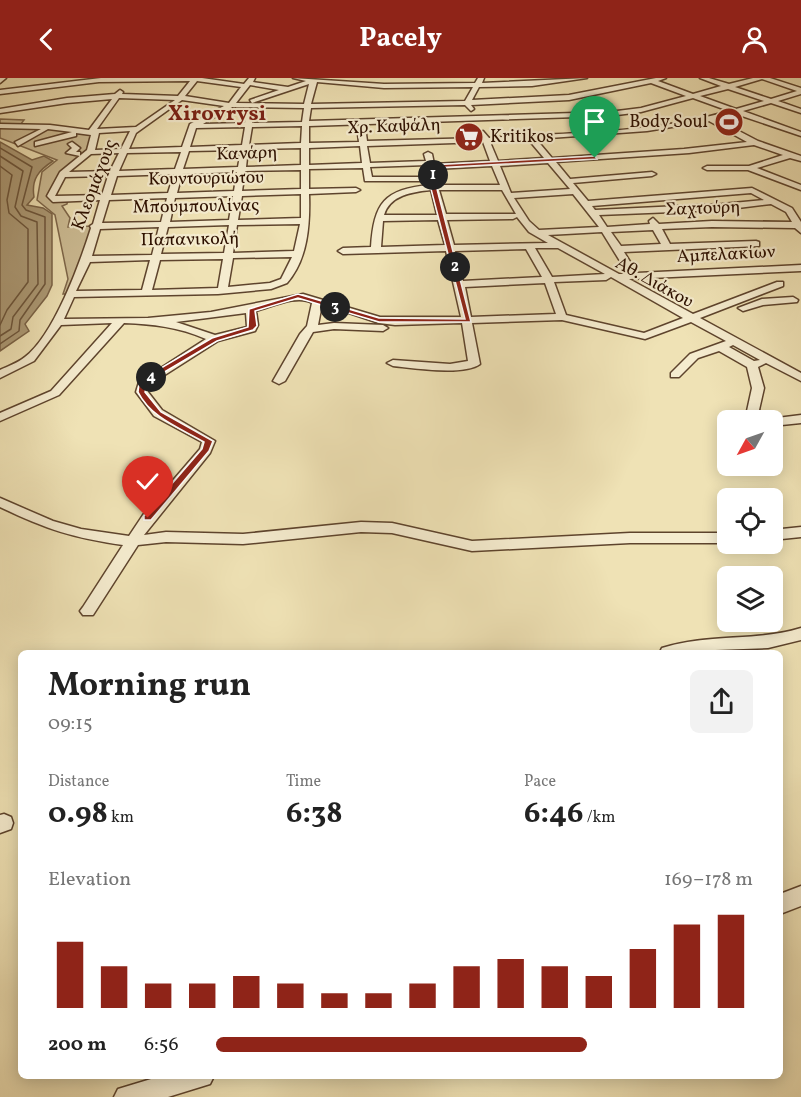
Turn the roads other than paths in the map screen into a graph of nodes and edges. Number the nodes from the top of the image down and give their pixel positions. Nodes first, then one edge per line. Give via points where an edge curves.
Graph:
1 (56, 78) edge
2 (130, 78) edge
3 (151, 78) edge
4 (296, 78) edge
5 (387, 78) edge
6 (481, 78) edge
7 (524, 78) edge
8 (580, 78) edge
9 (641, 78) edge
10 (663, 78) edge
11 (705, 78) edge
12 (762, 78) edge
13 (196, 79) edge
14 (314, 80) edge
15 (652, 81) junction
16 (249, 82) edge
17 (532, 84) junction
18 (476, 85) junction
19 (50, 86) junction
20 (384, 86) junction
21 (728, 86) junction
22 (291, 90) junction
23 (801, 91) edge
24 (0, 92) edge
25 (609, 94) junction
26 (693, 96) junction
27 (117, 97) junction
28 (180, 98) junction
29 (619, 99) dead end
30 (556, 100) junction
31 (771, 101) junction
32 (414, 103) junction
33 (467, 103) junction
34 (38, 104) junction
35 (358, 104) junction
36 (375, 104) junction
37 (630, 104) dead end
38 (231, 105) junction
39 (249, 106) junction
40 (306, 106) junction
41 (641, 110) junction
42 (0, 111) edge
43 (736, 111) junction
44 (801, 111) edge
45 (650, 115) dead end
46 (580, 116) junction
47 (710, 119) junction
48 (29, 120) junction
49 (476, 120) junction
50 (420, 121) junction
51 (660, 121) dead end
52 (361, 123) junction
53 (790, 123) dead end
54 (307, 124) junction
55 (249, 125) junction
56 (0, 126) edge
57 (193, 126) junction
58 (669, 126) junction
59 (778, 126) junction
60 (48, 128) junction
61 (135, 129) junction
62 (92, 131) junction
63 (760, 131) dead end
64 (601, 132) junction
65 (573, 134) junction
66 (751, 134) dead end
67 (801, 134) edge
68 (742, 136) junction
69 (530, 137) junction
70 (486, 140) junction
71 (424, 141) junction
72 (580, 142) dead end
73 (755, 142) junction
74 (363, 143) junction
75 (18, 144) dead end
76 (38, 144) dead end
77 (72, 144) dead end
78 (305, 145) junction
79 (244, 147) junction
80 (184, 149) junction
81 (588, 150) dead end
82 (124, 151) junction
83 (688, 151) junction
84 (801, 152) edge
85 (791, 155) junction
86 (81, 156) junction
87 (595, 158) junction
88 (801, 159) edge
89 (59, 161) dead end
90 (551, 161) junction
91 (495, 164) junction
92 (367, 165) junction
93 (432, 165) junction
94 (306, 167) junction
95 (707, 168) dead end
96 (749, 168) junction
97 (727, 169) junction
98 (242, 170) junction
99 (178, 172) junction
100 (113, 174) junction
101 (652, 174) dead end
102 (63, 175) junction
103 (569, 181) junction
104 (434, 184) junction
105 (703, 186) dead end
106 (801, 188) edge
107 (356, 190) dead end
108 (576, 191) junction
109 (507, 192) junction
110 (304, 193) junction
111 (711, 195) junction
112 (238, 196) junction
113 (171, 197) junction
114 (105, 198) junction
115 (775, 201) junction
116 (587, 204) junction
117 (722, 207) junction
118 (647, 211) junction
119 (593, 213) junction
120 (513, 216) junction
121 (444, 217) junction
122 (380, 218) junction
123 (302, 221) junction
124 (234, 223) junction
125 (165, 225) junction
126 (94, 226) junction
127 (656, 227) junction
128 (800, 227) edge
129 (606, 231) junction
130 (537, 233) junction
131 (579, 233) junction
132 (756, 244) dead end
133 (554, 245) junction
134 (530, 246) junction
135 (667, 247) junction
136 (376, 249) junction
137 (450, 249) junction
138 (620, 249) junction
139 (343, 251) dead end
140 (295, 254) junction
141 (229, 256) junction
142 (154, 257) junction
143 (86, 258) junction
144 (801, 268) edge
145 (769, 269) junction
146 (746, 270) junction
147 (634, 276) junction
148 (612, 277) junction
149 (548, 279) junction
150 (778, 282) junction
151 (460, 284) junction
152 (760, 285) junction
153 (223, 290) junction
154 (147, 291) junction
155 (70, 294) junction
156 (313, 298) junction
157 (793, 300) junction
158 (251, 310) junction
159 (801, 311) edge
160 (562, 317) junction
161 (686, 318) junction
162 (120, 321) junction
163 (148, 321) junction
164 (469, 321) junction
165 (56, 324) junction
166 (383, 328) dead end
167 (308, 330) junction
168 (214, 339) junction
169 (724, 346) junction
170 (393, 363) dead end
171 (756, 364) junction
172 (801, 372) edge
173 (0, 375) edge
174 (675, 375) dead end
175 (801, 378) edge
176 (279, 381) dead end
177 (801, 386) edge
178 (753, 410) edge
179 (0, 417) edge
180 (801, 419) edge
181 (783, 421) edge
182 (0, 502) edge
183 (801, 532) edge
184 (783, 534) edge
185 (717, 538) edge
186 (132, 541) junction
187 (88, 611) dead end
188 (801, 634) edge
189 (675, 650) edge
190 (801, 896) edge
191 (783, 903) edge
192 (191, 1079) edge
193 (126, 1097) edge

1 - 19 street
2 - 3 street
2 - 19 street
2 - 27 street
3 - 13 street
4 - 14 street
5 - 20 street
6 - 18 street
7 - 17 street
8 - 17 street
8 - 25 street
9 - 15 street
10 - 15 street
11 - 21 street
12 - 21 street
12 - 23 street
13 - 16 street
13 - 28 street, Κλεομάχους
14 - 20 street
14 - 22 street
14 - 40 street
15 - 25 street
15 - 26 street
16 - 22 street
16 - 38 street
17 - 18 street
17 - 30 street
18 - 20 street
18 - 33 street
19 - 24 street
19 - 34 street
20 - 36 street
21 - 26 street
21 - 31 street
22 - 38 street
23 - 31 street, Χρ. Καψάλη
25 - 29 street
25 - 30 street
26 - 41 street
26 - 43 street
27 - 28 street
27 - 34 street
27 - 62 street
28 - 38 street
28 - 61 street, Κλεομάχους
30 - 33 street
30 - 46 street
31 - 43 street, Χρ. Καψάλη
31 - 44 street
32 - 33 street
32 - 36 street
32 - 50 street
33 - 49 street, Αθ. Διάκου
34 - 42 street
34 - 48 street
35 - 36 street
35 - 40 street
35 - 52 street
37 - 41 street
38 - 39 street
38 - 57 street
39 - 40 street
39 - 55 street
40 - 54 street
41 - 45 street
41 - 46 street
43 - 47 street, Χρ. Καψάλη
43 - 59 street
46 - 49 street
46 - 64 street
47 - 58 street, Χρ. Καψάλη
47 - 68 street
48 - 56 street
48 - 60 street
49 - 50 street
49 - 70 street, Αθ. Διάκου
50 - 52 street
50 - 71 street
51 - 58 street
52 - 54 street
52 - 74 street
53 - 59 street
54 - 55 street
54 - 78 street
55 - 57 street
55 - 79 street
57 - 80 street
58 - 64 street, Χρ. Καψάλη
59 - 63 street
59 - 67 street
60 - 62 street
60 - 75 street
60 - 76 street via 73,134
61 - 62 street
61 - 82 street, Κλεομάχους
62 - 86 street via 96,140
64 - 65 street, Χρ. Καψάλη
65 - 69 street, Χρ. Καψάλη
65 - 72 street
66 - 68 street
68 - 73 street
69 - 70 street, Χρ. Καψάλη
69 - 90 street
70 - 71 street, Χρ. Καψάλη
70 - 91 street, Αθ. Διάκου
71 - 74 street, Χρ. Καψάλη
71 - 93 street
73 - 83 street, Κανάρη
73 - 85 street
74 - 78 street, Χρ. Καψάλη
74 - 92 street
77 - 86 street via 76,148 70,153
78 - 79 street, Χρ. Καψάλη
78 - 94 street
79 - 80 street, Χρ. Καψάλη
79 - 98 street
80 - 82 street, Χρ. Καψάλη
80 - 99 street
81 - 87 street
82 - 86 street, Χρ. Καψάλη
82 - 100 street, Κλεομάχους
83 - 87 street, Κανάρη
83 - 97 street
84 - 85 street
85 - 88 street
85 - 96 street
86 - 89 street, Χρ. Καψάλη
86 - 102 street
87 - 90 street, Κανάρη
90 - 91 street, Κανάρη
90 - 103 street
91 - 93 street, Κανάρη
91 - 109 street, Αθ. Διάκου
92 - 93 street, Κανάρη
92 - 94 street, Κανάρη
92 - 104 street via 368,179
93 - 104 street
94 - 98 street, Κανάρη
94 - 110 street
95 - 97 street
96 - 97 street
96 - 106 street
98 - 99 street, Κανάρη
98 - 112 street
99 - 100 street, Κανάρη
99 - 113 street
100 - 102 street, Κανάρη
100 - 114 street, Κλεομάχους
101 - 103 street
102 - 114 street, Κουντουριώτου via 51,196 57,200
103 - 108 street
104 - 109 street
104 - 121 street
104 - 122 street via 397,194 388,200
105 - 111 street
107 - 110 street, Κουντουριώτου
108 - 109 street
108 - 116 street
109 - 120 street, Αθ. Διάκου
109 - 130 street, Αθ. Διάκου via 524,222
110 - 112 street, Κουντουριώτου
110 - 123 street
111 - 115 street via 752,190
111 - 116 street
111 - 117 street
112 - 113 street, Κουντουριώτου
112 - 124 street
113 - 114 street, Κουντουριώτου
113 - 125 street
114 - 126 street, Κλεομάχους
115 - 117 street
115 - 128 street via 789,210
116 - 119 street
117 - 118 street
118 - 119 street
118 - 127 street
119 - 129 street
120 - 121 street
120 - 133 street, Αθ. Διάκου via 520,228
121 - 122 street
121 - 137 street
122 - 136 street
123 - 124 street, Μπουμπουλίνας
123 - 140 street via 305,231
124 - 125 street, Μπουμπουλίνας
124 - 141 street
125 - 126 street, Μπουμπουλίνας
125 - 142 street
126 - 143 street, Κλεομάχους
127 - 128 street, Σαχτούρη
127 - 129 street, Σαχτούρη
127 - 135 street
129 - 131 street, Σαχτούρη
129 - 138 street
130 - 131 street, Σαχτούρη
130 - 133 street, Αθ. Διάκου
131 - 133 street
132 - 135 street
133 - 134 street
133 - 148 street, Αθ. Διάκου
134 - 137 street
134 - 149 street
135 - 138 street
136 - 137 street
136 - 139 street
137 - 151 street
138 - 147 street
140 - 141 street, Παπανικολή
140 - 153 street via 284,282 255,289
141 - 142 street, Παπανικολή
141 - 153 street
142 - 143 street, Παπανικολή
142 - 154 street
143 - 155 street, Κλεομάχους
144 - 145 street, Αμπελακίων
145 - 146 street, Αμπελακίων
145 - 150 street
146 - 147 street, Αμπελακίων
146 - 152 street
147 - 148 street, Αμπελακίων
148 - 149 street, Αμπελακίων
148 - 161 street, Αθ. Διάκου
149 - 151 street, Αμπελακίων
149 - 160 street
150 - 152 street
150 - 157 street
150 - 161 street
151 - 164 street
152 - 161 street
153 - 154 street
154 - 155 street
155 - 165 street, Κλεομάχους
156 - 158 street via 298,296
156 - 164 street via 379,320
156 - 167 street via 317,302
157 - 159 street
157 - 172 street via 747,306 712,322
158 - 163 street via 211,318
158 - 168 street via 251,329
160 - 161 street via 645,336
160 - 164 street
161 - 169 street, Αθ. Διάκου
161 - 175 street, Αθ. Διάκου
162 - 163 street
162 - 165 street
162 - 179 street via 55,393
163 - 168 street via 185,327
164 - 170 street via 474,364 450,367
165 - 173 street, Κλεομάχους via 30,359
166 - 167 street via 334,326
167 - 176 street
168 - 186 street via 143,384 142,392 158,413 209,441 206,450
169 - 171 street, Αθ. Διάκου
169 - 174 street via 694,356
171 - 177 street, Αθ. Διάκου
171 - 178 street via 758,388
180 - 181 street
182 - 186 street via 80,534
183 - 184 street
185 - 186 street via 618,538 472,546 392,528 361,527 243,539 166,537
186 - 187 street
188 - 189 street via 780,640 696,644
190 - 191 street
192 - 193 street

